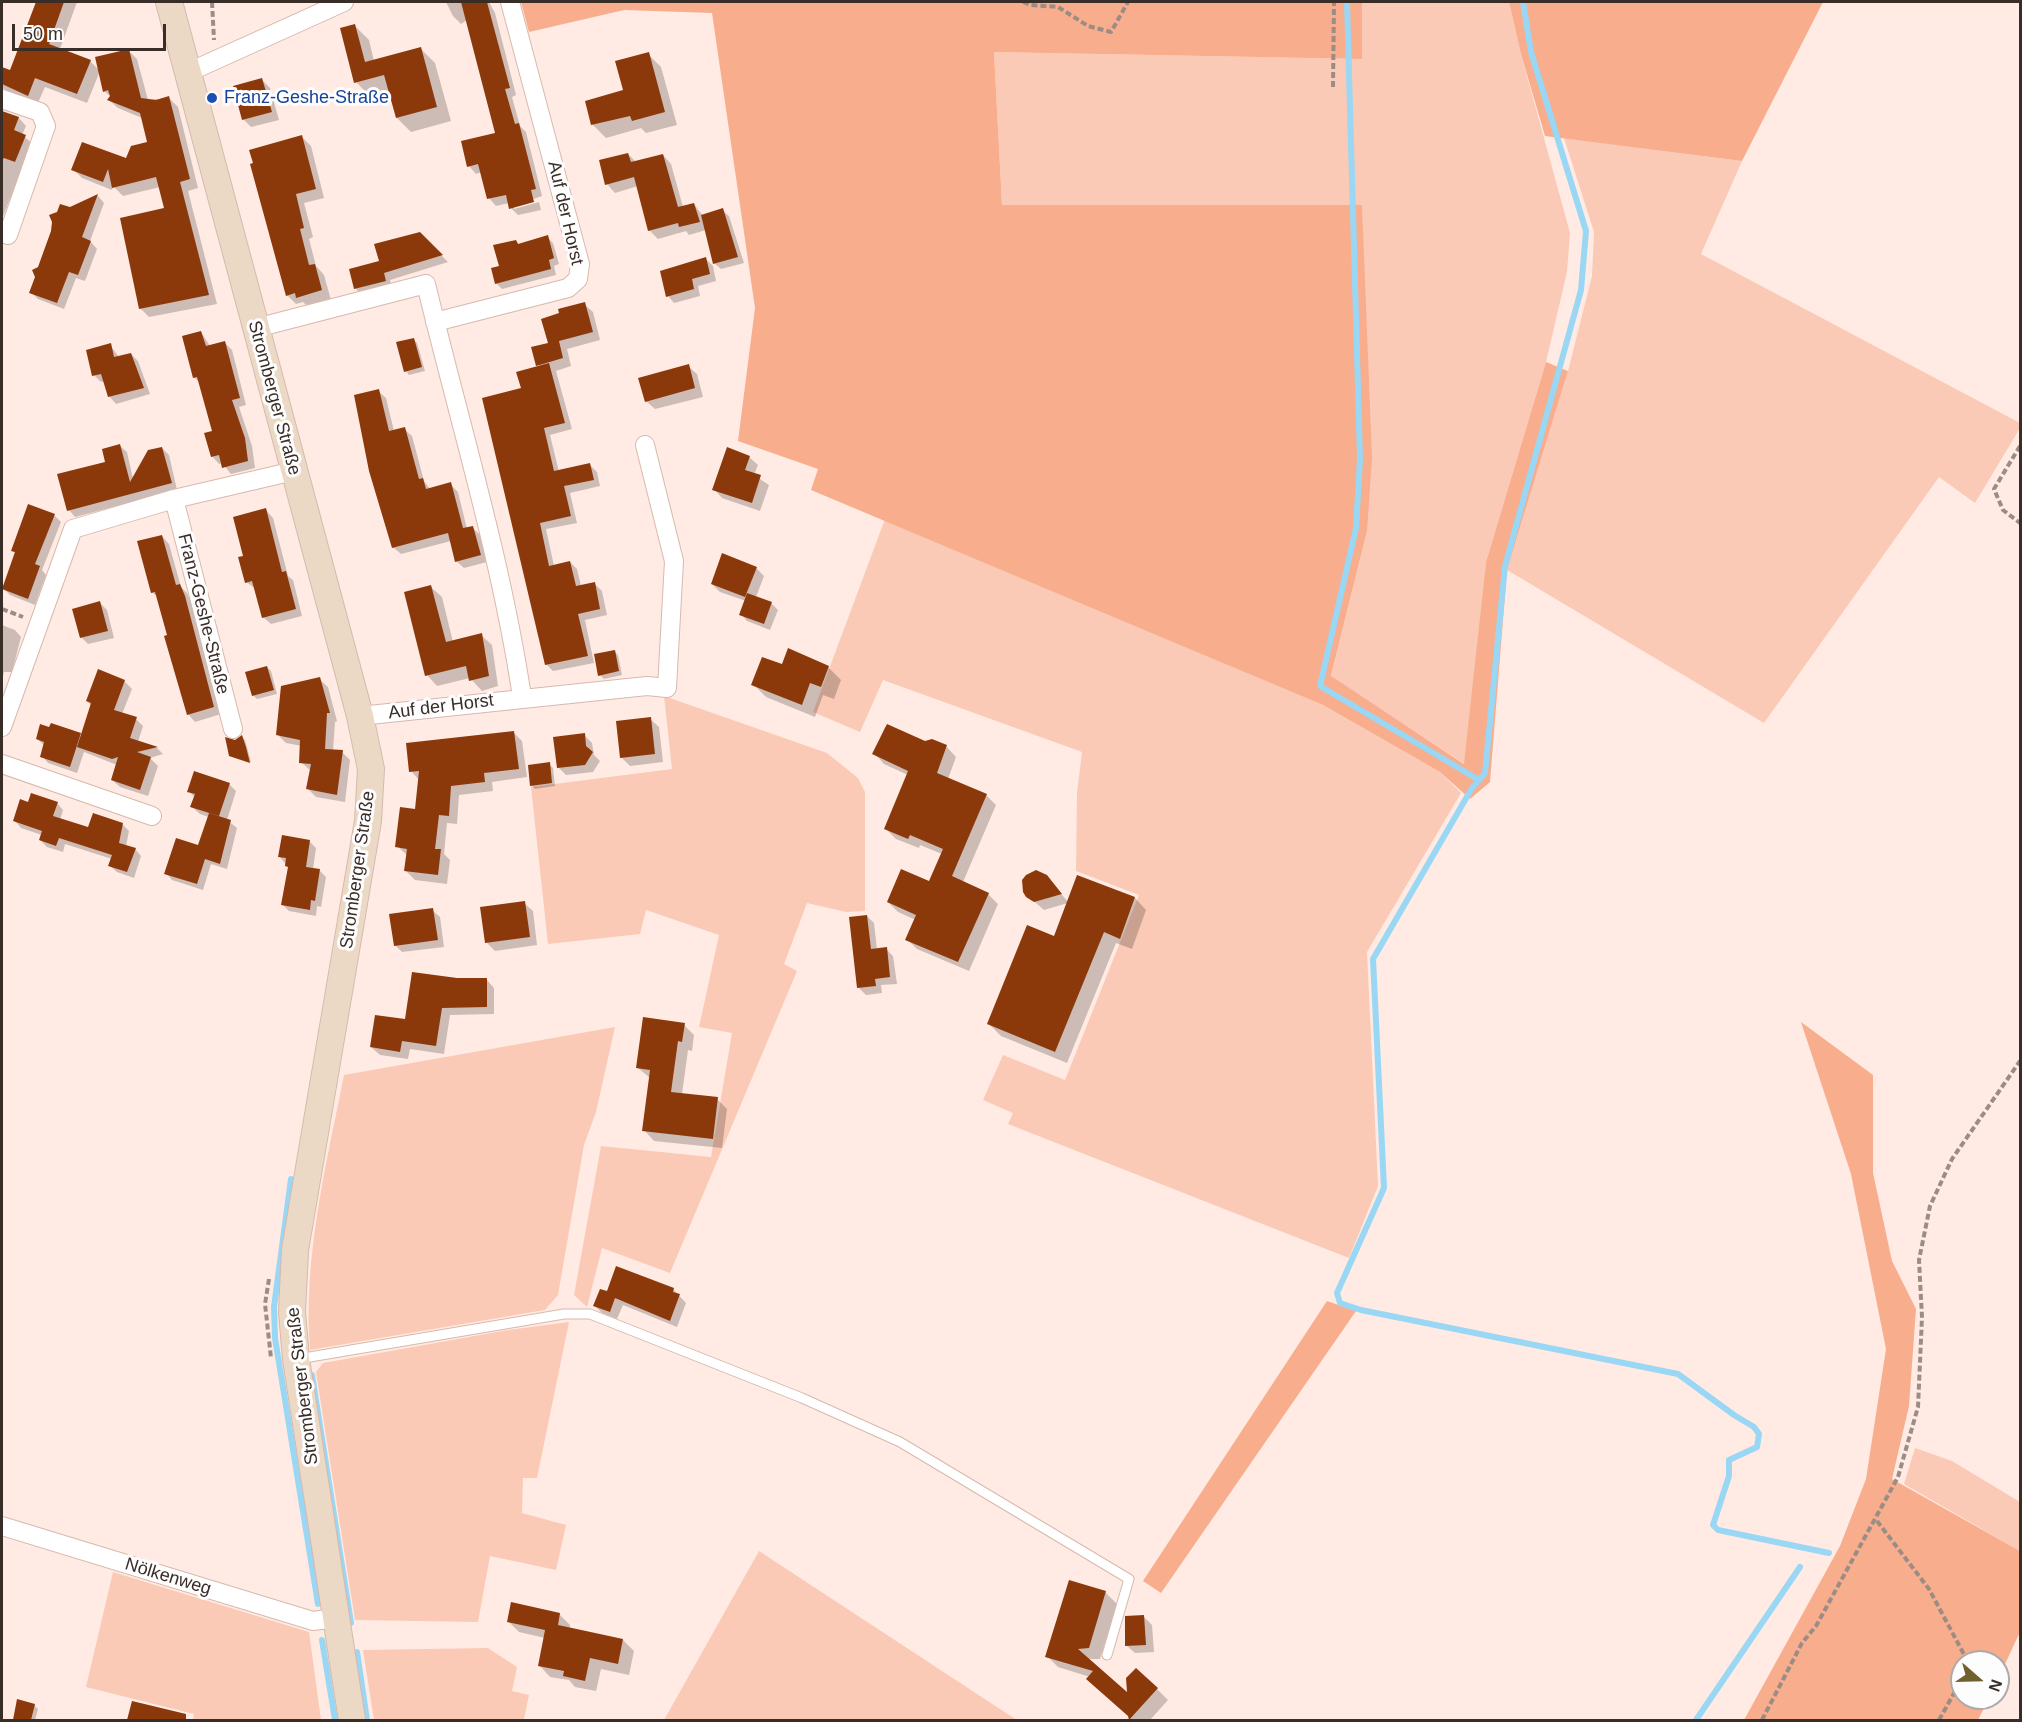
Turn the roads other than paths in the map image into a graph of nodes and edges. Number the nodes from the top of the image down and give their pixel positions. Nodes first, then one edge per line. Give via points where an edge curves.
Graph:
1 (169, 2) edge
2 (344, 2) edge
3 (510, 2) edge
4 (189, 72) junction
5 (2, 99) edge
6 (8, 235) dead end
7 (435, 322) junction
8 (256, 328) junction
9 (645, 445) dead end
10 (294, 471) junction
11 (174, 499) junction
12 (522, 697) junction
13 (360, 716) junction
14 (2, 727) edge
15 (233, 729) dead end
16 (2, 764) edge
17 (152, 816) dead end
18 (296, 1359) junction
19 (2, 1526) edge
20 (336, 1617) junction
21 (1107, 1655) dead end
22 (352, 1720) edge

1 - 4 main road, Stromberger Straße
2 - 4 street
3 - 7 street, Auf der Horst via 580,264 578,279 568,288
4 - 8 main road, Stromberger Straße
5 - 6 street via 40,112 46,126
7 - 8 street via 426,284
7 - 12 street via 465,432 515,648
8 - 10 main road, Stromberger Straße
9 - 12 street, Auf der Horst via 674,561 667,688 647,686
10 - 11 street
10 - 13 main road, Stromberger Straße
11 - 14 street via 73,529
11 - 15 street, Franz-Geshe-Straße
12 - 13 street, Auf der Horst
13 - 18 main road, Stromberger Straße via 371,769 368,821 295,1250 292,1312
16 - 17 street
18 - 20 main road, Stromberger Straße
18 - 21 lane via 564,1314 590,1314 802,1398 900,1442 1129,1579
19 - 20 street, Nölkenweg via 314,1621
20 - 22 main road, Stromberger Straße

